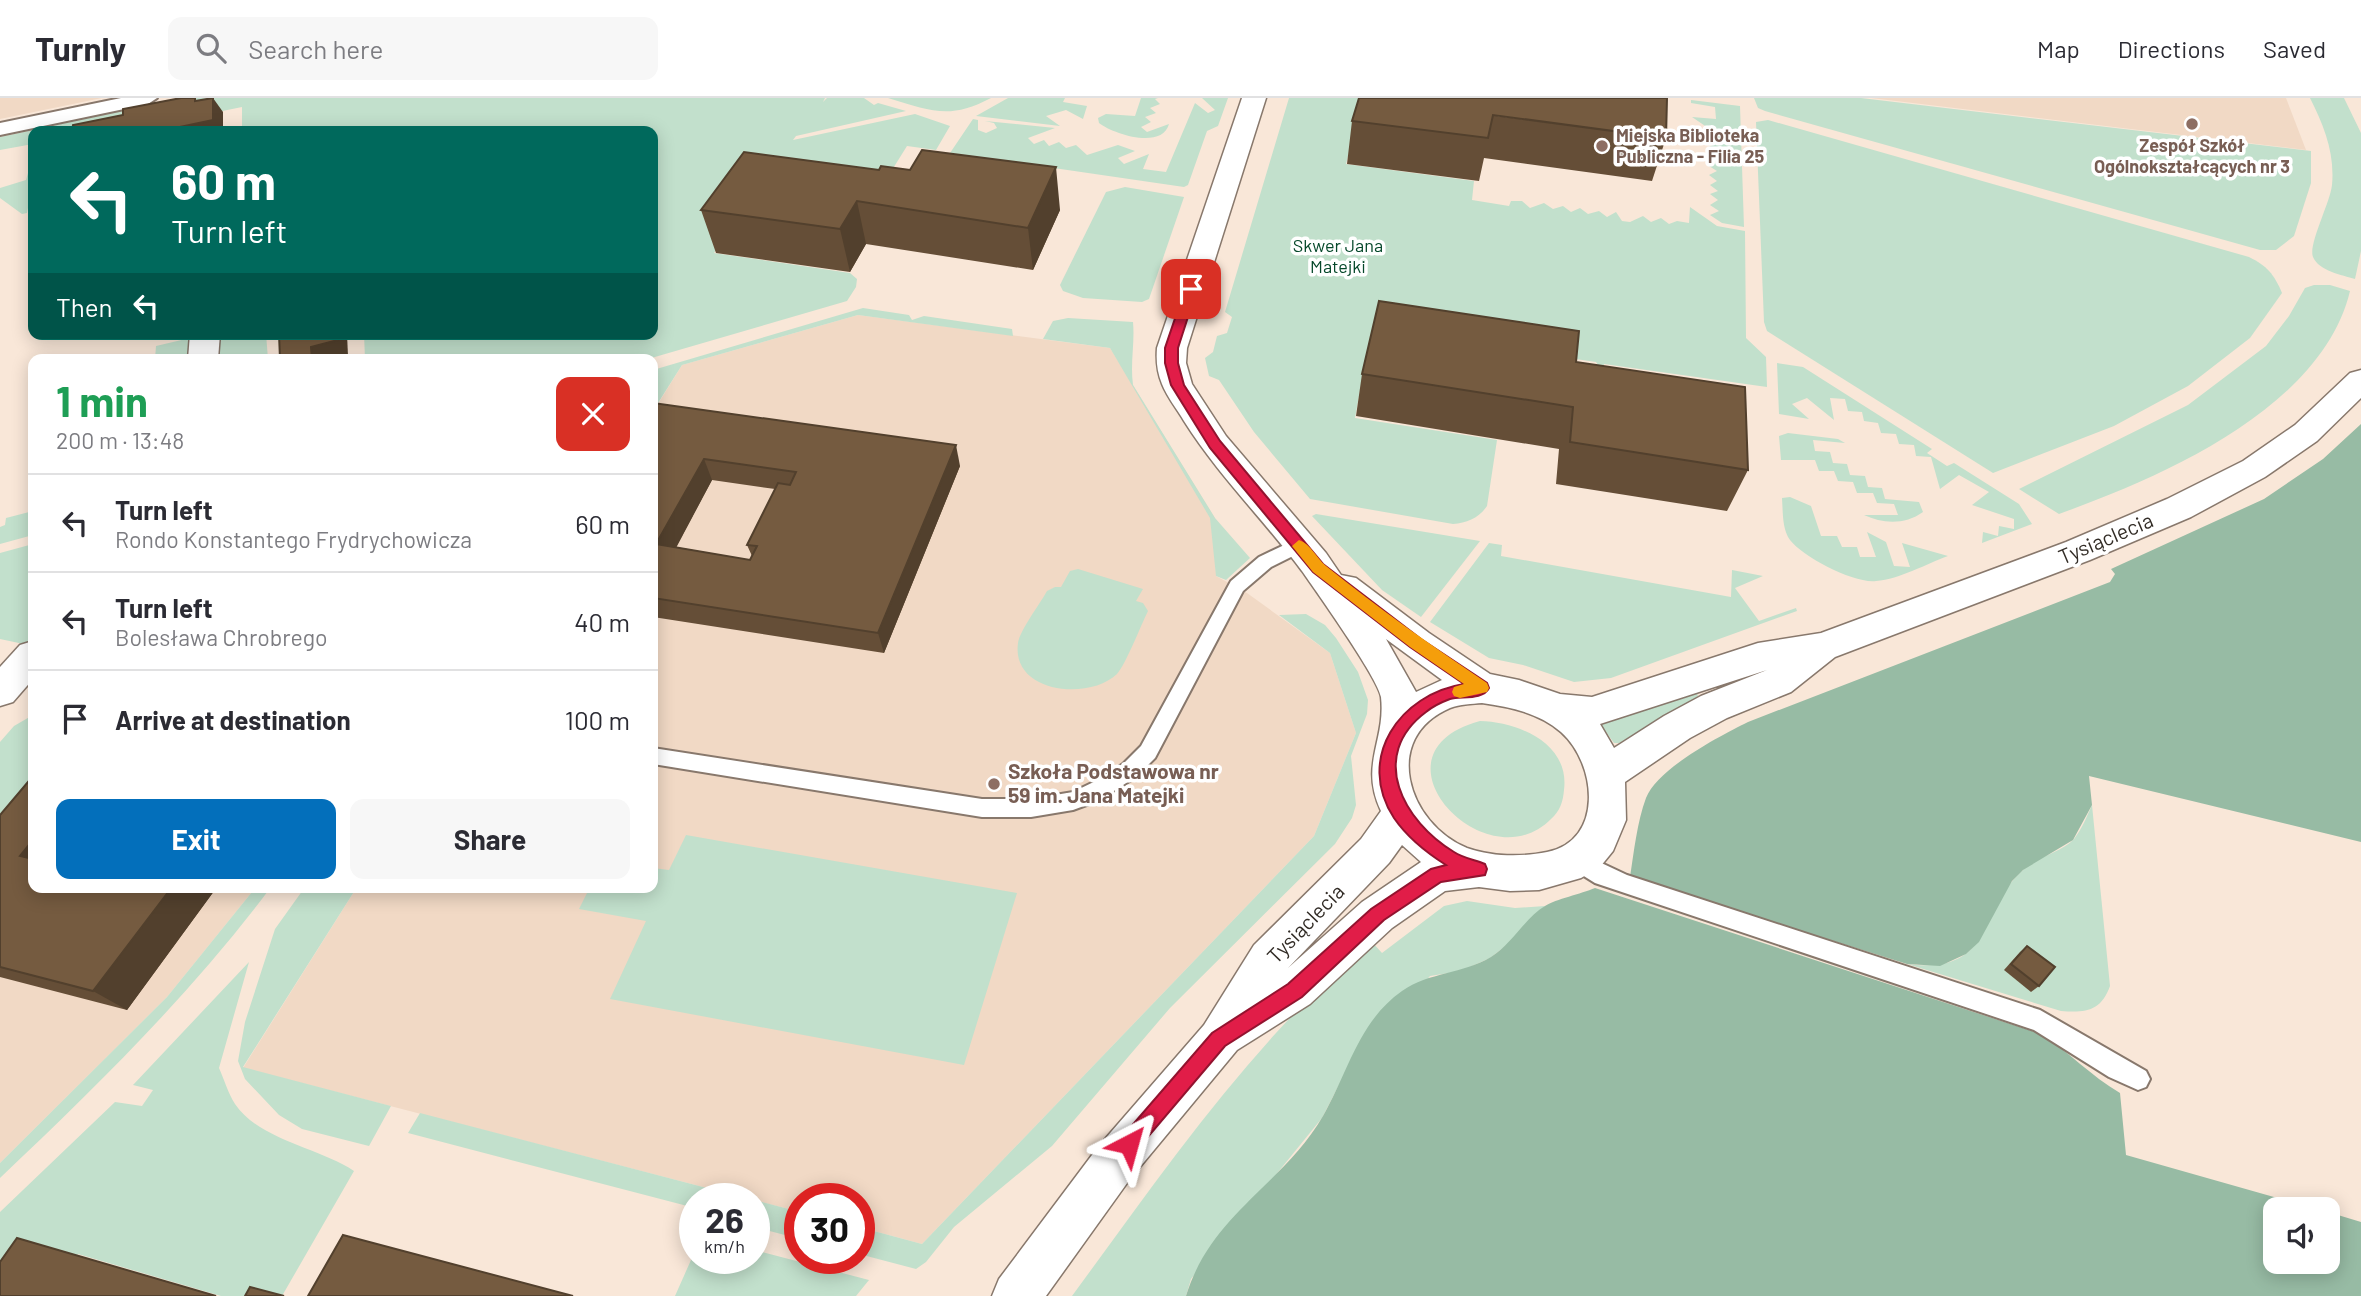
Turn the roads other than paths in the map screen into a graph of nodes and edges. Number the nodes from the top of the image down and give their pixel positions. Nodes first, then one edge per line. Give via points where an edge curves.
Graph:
1 (148, 98) edge
2 (1254, 98) edge
3 (0, 129) edge
4 (2361, 380) edge
5 (1308, 556) junction
6 (1823, 647) junction
7 (28, 660) edge
8 (1482, 688) junction
9 (0, 691) edge
10 (1554, 709) junction
11 (1398, 733) junction
12 (658, 757) edge
13 (1606, 774) junction
14 (1401, 814) junction
15 (1578, 861) junction
16 (1478, 869) junction
17 (1219, 1040) junction
18 (2138, 1079) dead end
19 (1016, 1296) edge

1 - 3 street
2 - 5 street via 1172,348 1171,363 1177,385 1215,444
4 - 6 street, Tysiąclecia via 2306,433 2254,469 2179,508 2056,560
5 - 8 street via 1416,643
5 - 11 street via 1382,662 1399,695
5 - 12 lane via 1265,562 1237,586 1148,752 1111,786 1057,807 982,808
6 - 10 street, Tysiąclecia via 1758,657 1592,712
6 - 13 street, Tysiąclecia via 1777,682 1695,717
7 - 9 street
8 - 10 street via 1506,691
8 - 11 street via 1445,694 1419,708
10 - 13 street via 1590,738
11 - 14 street via 1388,758 1390,787
13 - 15 street via 1609,806 1600,837
14 - 16 street via 1451,860
14 - 17 street, Tysiąclecia via 1376,851 1269,959
15 - 16 street via 1545,873
15 - 18 lane via 1627,885 2040,1021
16 - 17 street, Tysiąclecia via 1437,874 1377,915 1295,990
17 - 19 street, Tysiąclecia via 1114,1163

